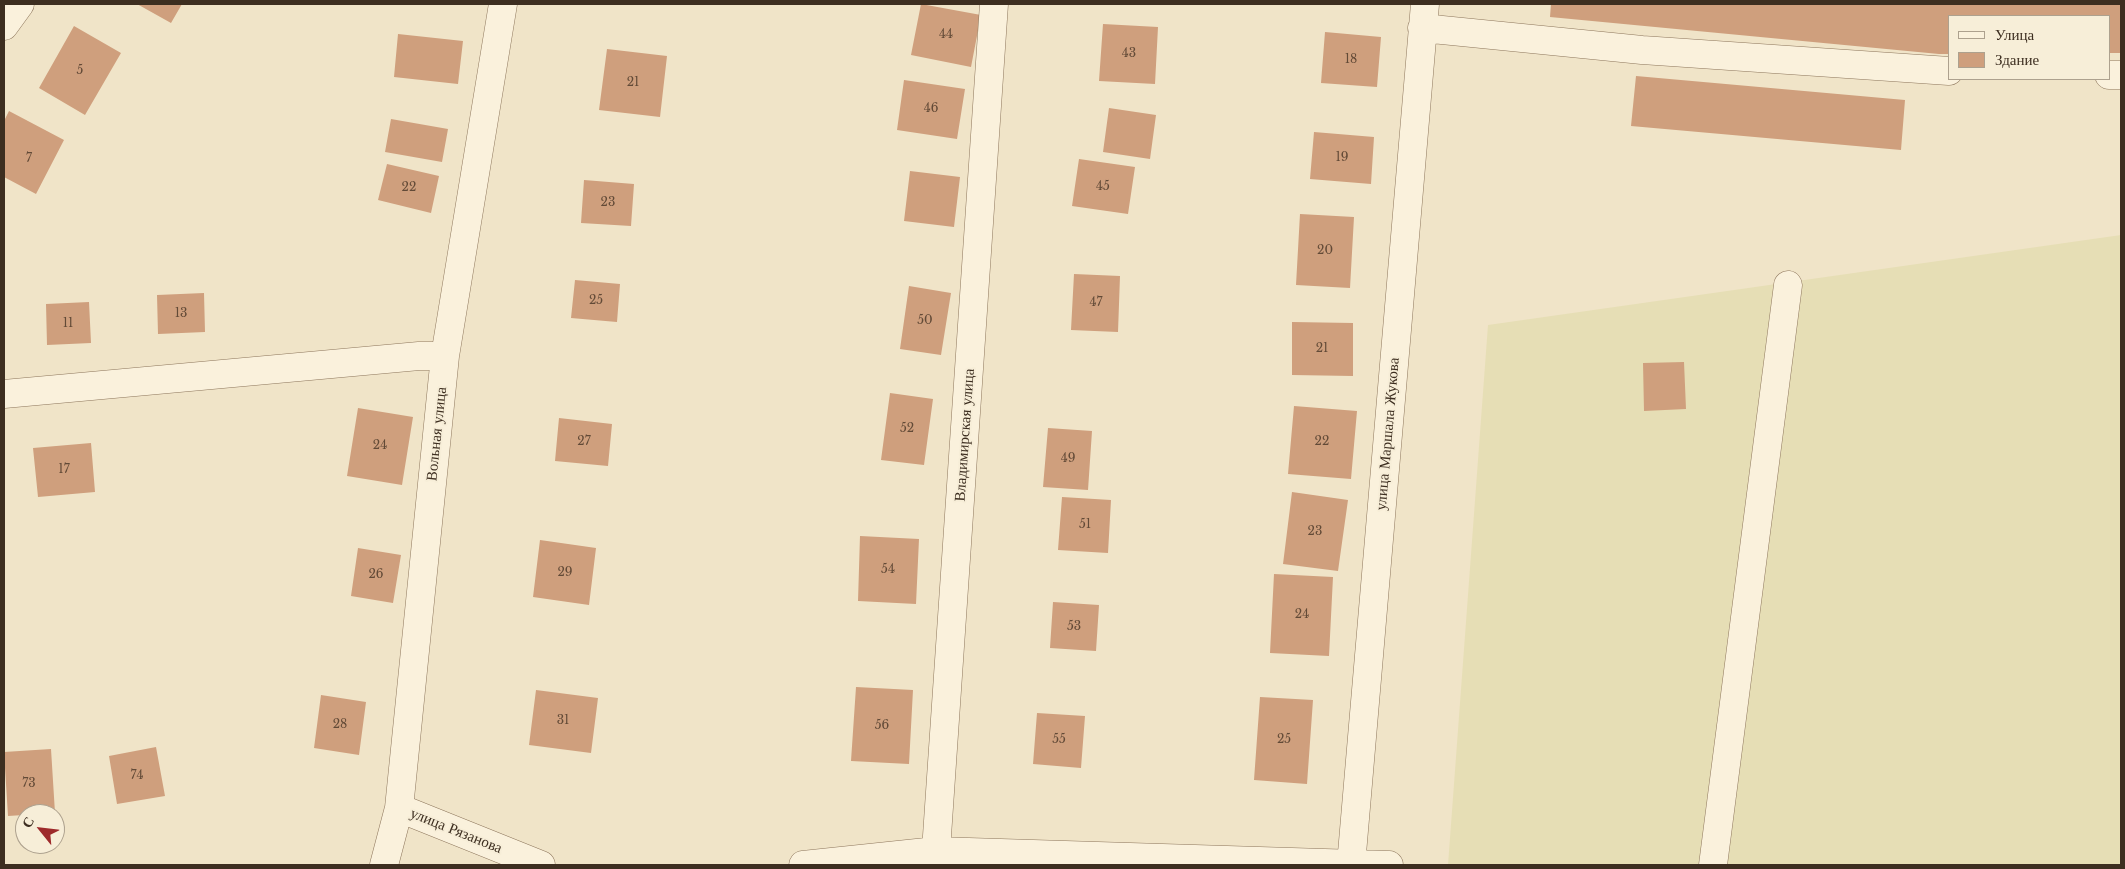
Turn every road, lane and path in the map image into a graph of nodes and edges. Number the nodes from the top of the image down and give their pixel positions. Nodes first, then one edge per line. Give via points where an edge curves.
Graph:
1 (20, 4) edge
2 (504, 4) edge
3 (994, 4) edge
4 (1423, 16) edge
5 (4, 26) edge
6 (1948, 71) edge
7 (1788, 285) dead end
8 (445, 356) junction
9 (4, 394) edge
10 (399, 808) junction
11 (936, 858) edge
12 (1351, 864) edge
13 (384, 865) edge
14 (541, 865) edge
15 (803, 865) edge
16 (1389, 865) edge
17 (1713, 865) edge

1 - 5 street
2 - 8 street, Вольная улица
3 - 11 street, Владимирская улица
4 - 6 street via 1642,50
4 - 12 street, улица Маршала Жукова
7 - 17 street
8 - 9 street
8 - 10 street, Вольная улица
10 - 13 street, улица Рязанова
10 - 14 street, улица Рязанова
11 - 12 street
11 - 15 street
12 - 16 street

